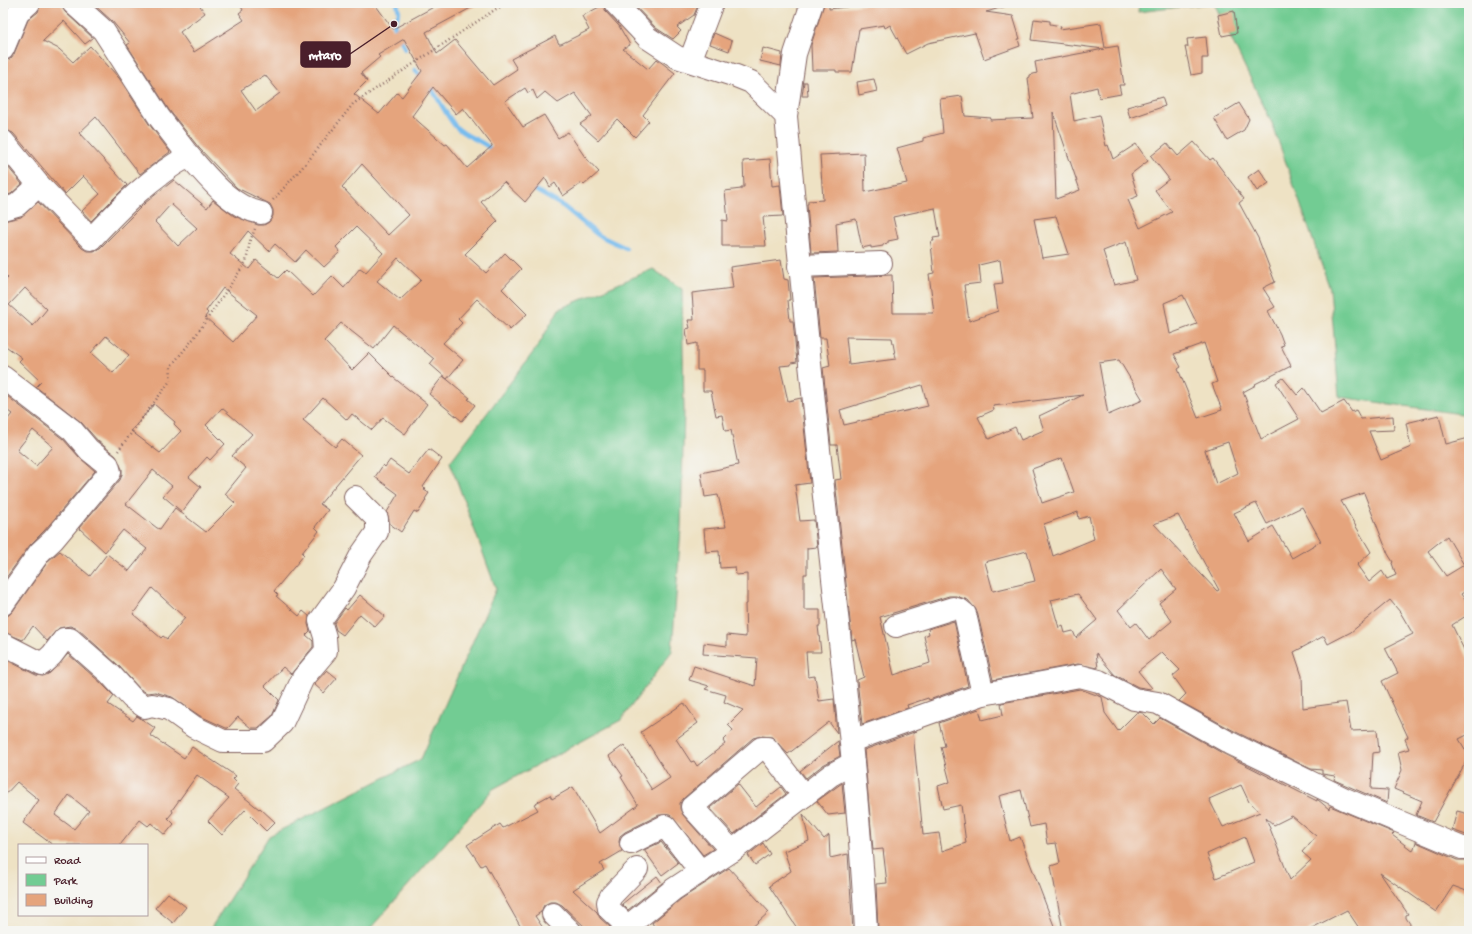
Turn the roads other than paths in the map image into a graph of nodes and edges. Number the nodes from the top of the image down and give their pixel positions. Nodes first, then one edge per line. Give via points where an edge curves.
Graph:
1 (29, 3) edge
2 (73, 3) edge
3 (615, 3) edge
4 (712, 3) edge
5 (812, 3) edge
6 (3, 49) edge
7 (690, 61) junction
8 (786, 116) junction
9 (3, 141) edge
10 (189, 156) junction
11 (39, 185) junction
12 (3, 209) edge
13 (261, 213) road end
14 (881, 263) dead end
15 (799, 266) junction
16 (3, 376) edge
17 (355, 497) dead end
18 (3, 604) edge
19 (896, 626) dead end
20 (3, 644) edge
21 (983, 694) junction
22 (851, 741) junction
23 (853, 763) junction
24 (804, 796) junction
25 (692, 807) junction
26 (665, 826) junction
27 (631, 843) dead end
28 (1469, 848) edge
29 (732, 851) junction
30 (637, 870) dead end
31 (701, 872) junction
32 (553, 914) dead end
33 (624, 929) edge
34 (570, 931) edge
35 (866, 931) edge

1 - 6 street via 18,13
2 - 10 street via 104,30 159,117
3 - 7 street via 648,38 677,57
4 - 7 street
5 - 8 street via 795,54
7 - 8 street via 751,82
8 - 15 street
9 - 11 street
10 - 11 street via 164,171 122,206 91,239
10 - 13 street via 217,186 240,205 249,211
11 - 12 street via 18,205
14 - 15 street
15 - 22 street
16 - 18 street via 72,430 89,450 108,465 110,472 40,552
17 - 20 street via 377,519 377,532 361,555 344,588 320,621 326,651 303,678 282,723 263,741 223,741 194,727 169,708 152,705 145,707 132,698 110,674 70,639 64,639 42,664
19 - 21 street via 953,608 960,610 965,614
21 - 22 street
21 - 28 street via 1080,676 1090,677 1134,699 1158,703 1230,743 1345,799 1462,848
22 - 23 street
23 - 24 street via 831,775
23 - 35 street
24 - 25 street via 767,748 761,748
24 - 29 street
25 - 26 street
25 - 29 street
26 - 27 street
26 - 31 street
29 - 31 street
30 - 33 street via 608,902 609,909
31 - 33 street via 674,889
32 - 34 street

